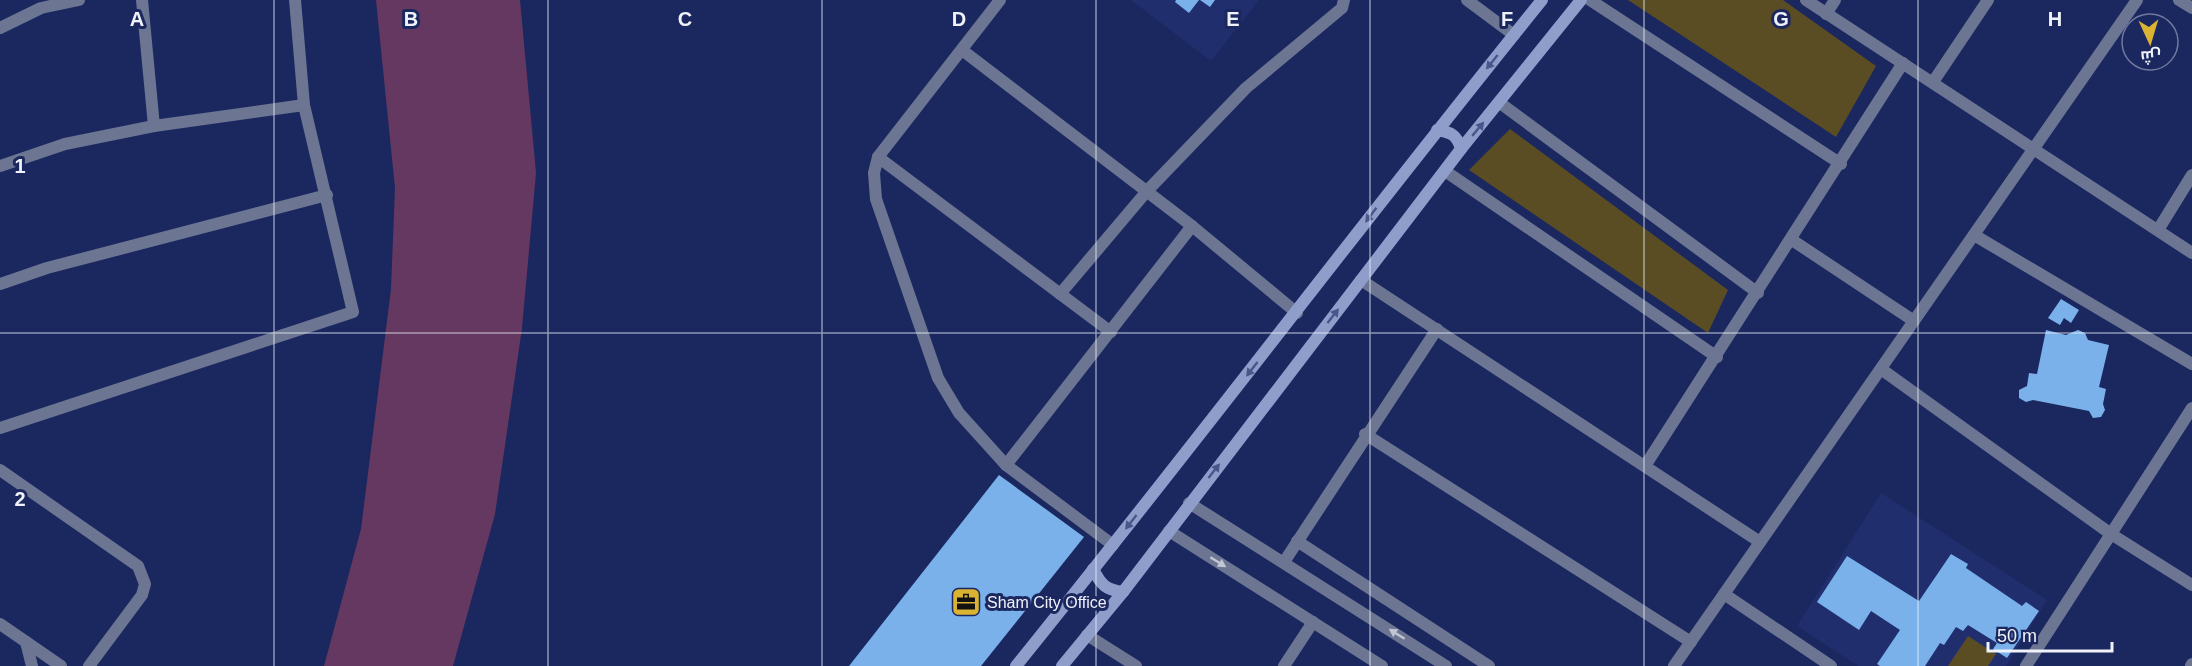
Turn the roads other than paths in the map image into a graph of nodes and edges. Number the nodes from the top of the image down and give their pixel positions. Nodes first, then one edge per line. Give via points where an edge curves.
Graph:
1 (79, 0) edge
2 (142, 0) edge
3 (295, 0) edge
4 (1000, 0) edge
5 (1344, 0) edge
6 (1467, 0) edge
7 (1542, 0) edge
8 (1581, 0) edge
9 (1590, 0) edge
10 (1806, 0) edge
11 (1835, 0) edge
12 (1988, 0) edge
13 (2137, 0) edge
14 (2179, 0) edge
15 (2192, 8) edge
16 (1826, 14) junction
17 (0, 28) edge
18 (1514, 35) junction
19 (962, 50) junction
20 (1903, 63) junction
21 (1933, 82) junction
22 (1500, 103) junction
23 (304, 105) junction
24 (154, 126) junction
25 (1437, 130) junction
26 (2034, 148) junction
27 (1461, 149) junction
28 (878, 157) junction
29 (1841, 164) junction
30 (0, 166) edge
31 (1445, 171) junction
32 (2192, 175) edge
33 (1147, 191) junction
34 (327, 195) junction
35 (1192, 226) junction
36 (2158, 230) junction
37 (1974, 235) junction
38 (1792, 240) junction
39 (2192, 253) edge
40 (1361, 280) junction
41 (0, 284) edge
42 (1758, 293) junction
43 (1060, 294) junction
44 (1297, 313) junction
45 (1914, 321) junction
46 (1437, 329) junction
47 (1111, 332) junction
48 (1717, 357) junction
49 (2192, 364) edge
50 (1881, 369) junction
51 (2192, 408) edge
52 (2188, 425) edge
53 (0, 428) edge
54 (1365, 434) junction
55 (1006, 465) junction
56 (1645, 466) junction
57 (0, 470) edge
58 (1190, 503) junction
59 (1169, 531) junction
60 (2111, 534) junction
61 (1297, 541) junction
62 (1761, 542) junction
63 (1113, 545) junction
64 (1284, 562) junction
65 (1093, 569) junction
66 (2192, 585) edge
67 (1123, 591) junction
68 (1724, 594) junction
69 (1313, 622) junction
70 (0, 624) edge
71 (1087, 635) junction
72 (26, 642) junction
73 (1691, 642) junction
74 (32, 666) edge
75 (61, 666) edge
76 (89, 666) edge
77 (1016, 666) edge
78 (1062, 666) edge
79 (1136, 666) edge
80 (1284, 666) edge
81 (1382, 666) edge
82 (1446, 666) edge
83 (1489, 666) edge
84 (1674, 666) edge
85 (1831, 666) edge
86 (2026, 666) edge

1 - 17 street via 41,8
2 - 24 street
3 - 23 street
4 - 19 street
5 - 33 street via 1342,8 1246,88
6 - 18 street
7 - 18 main road
8 - 22 main road
9 - 29 street
10 - 16 street
11 - 16 street
12 - 21 street
13 - 26 street
14 - 15 street
16 - 20 street
18 -> 25 main road
19 - 28 street
19 - 33 street
20 - 21 street
20 - 29 street
21 - 26 street
27 -> 22 main road
22 - 42 street
23 - 24 street
23 - 34 street
24 - 30 street via 65,144
25 - 27 main road via 1458,138
25 -> 44 main road
26 - 36 street
26 - 37 street
27 - 31 main road
28 - 43 street
28 - 55 street via 874,172 876,199 938,378 959,413
29 - 38 street
31 - 40 main road
31 - 48 street
32 - 36 street
33 - 35 street
33 - 43 street
34 - 41 street via 47,268
34 - 53 street via 353,312
35 - 44 street
35 - 47 street
36 - 39 street
37 - 45 street
37 - 49 street
38 - 42 street
38 - 45 street
40 - 46 street
58 -> 40 main road
42 - 48 street
43 - 47 street
44 -> 63 main road
45 - 50 street
46 - 54 street
46 - 56 street
47 - 55 street
48 - 56 street
50 - 60 street
50 - 62 street
51 - 52 street
52 - 60 street
54 - 61 street
54 - 73 street
55 - 63 street
56 - 62 street
57 - 76 street via 138,566 145,584 142,595
58 - 59 main road
58 - 64 street
59 - 67 main road
59 -> 69 street
60 - 66 street
60 - 86 street
61 - 64 street
61 - 83 street
62 - 68 street
63 - 65 main road
82 -> 64 street
65 - 67 main road via 1109,591
65 - 77 main road
67 - 71 main road
68 - 73 street
68 - 85 street
69 - 80 street
69 - 81 street
70 - 72 street
71 - 78 main road
71 - 79 street
72 - 74 street
72 - 75 street
73 - 84 street

